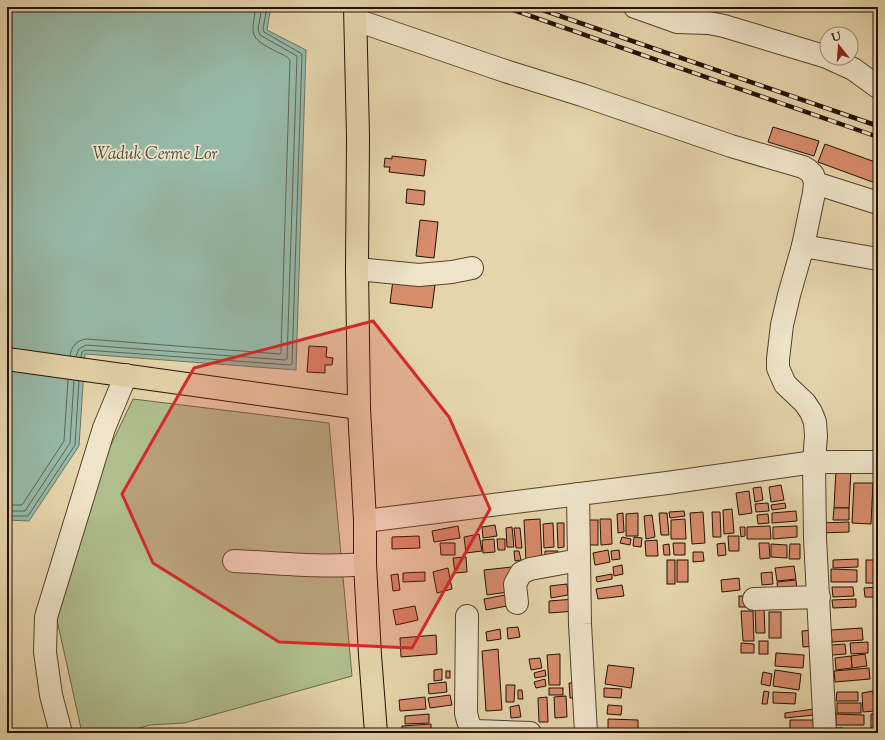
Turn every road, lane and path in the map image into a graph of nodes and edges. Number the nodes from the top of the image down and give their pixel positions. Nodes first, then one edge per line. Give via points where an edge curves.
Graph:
1 (635, 7) edge
2 (356, 13) edge
3 (819, 55) edge
4 (846, 66) edge
5 (878, 87) edge
6 (815, 183) junction
7 (878, 203) edge
8 (803, 246) junction
9 (878, 260) edge
10 (472, 268) dead end
11 (357, 269) junction
12 (7, 359) edge
13 (126, 376) junction
14 (359, 408) junction
15 (814, 462) junction
16 (878, 462) edge
17 (578, 494) junction
18 (365, 521) junction
19 (579, 560) junction
20 (234, 561) dead end
21 (365, 564) junction
22 (819, 596) junction
23 (754, 599) dead end
24 (517, 602) dead end
25 (467, 616) dead end
26 (484, 732) edge
27 (61, 733) edge
28 (376, 733) edge
29 (530, 733) edge
30 (586, 733) edge
31 (825, 733) edge

1 - 3 street via 677,22 724,26
2 - 6 street via 505,71 731,146 803,167 813,175
2 - 11 main road
4 - 5 street
6 - 7 street
6 - 8 street
8 - 9 street
8 - 15 street via 782,325 778,368 785,384 805,403 815,422
10 - 11 street via 419,275
11 - 14 main road
12 - 13 main road
13 - 14 main road
13 - 27 street via 104,428 46,617 50,688
14 - 18 main road
15 - 16 street
15 - 17 street
15 - 22 street
17 - 18 street
17 - 19 street
18 - 21 main road
19 - 24 street via 521,573 515,584
19 - 30 street
20 - 21 street via 303,565
21 - 28 main road
22 - 23 street
22 - 31 street
25 - 26 street via 466,713 471,727
26 - 29 street

